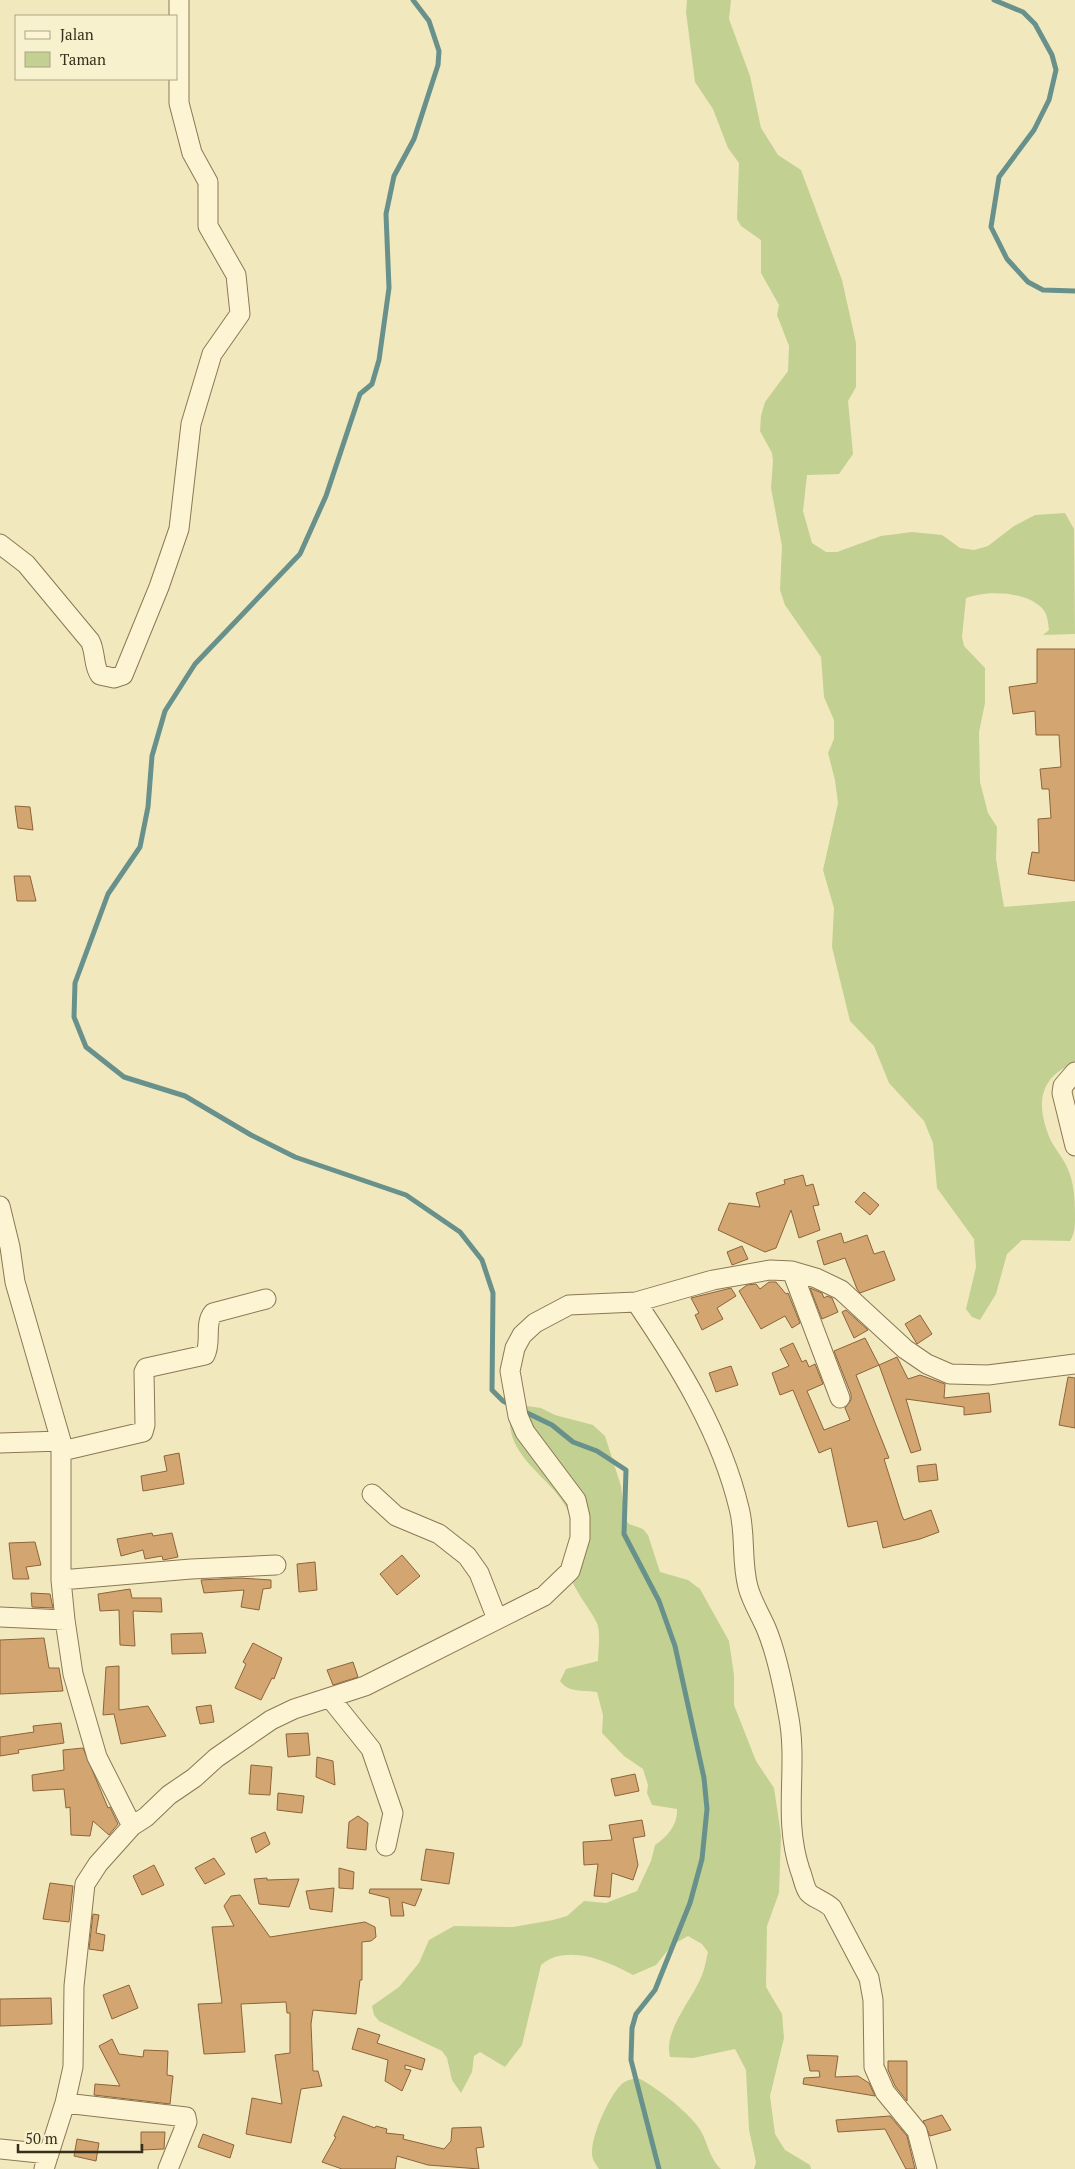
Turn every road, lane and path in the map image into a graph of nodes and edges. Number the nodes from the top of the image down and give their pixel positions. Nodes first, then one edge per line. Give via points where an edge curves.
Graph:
1 (179, 0) edge
2 (0, 544) edge
3 (1075, 1072) edge
4 (1075, 1146) edge
5 (0, 1206) edge
6 (792, 1271) junction
7 (266, 1299) dead end
8 (636, 1302) junction
9 (1075, 1364) edge
10 (840, 1398) dead end
11 (0, 1443) edge
12 (61, 1446) junction
13 (372, 1494) dead end
14 (276, 1565) dead end
15 (62, 1580) junction
16 (0, 1617) edge
17 (497, 1619) junction
18 (65, 1620) junction
19 (330, 1698) junction
20 (132, 1826) junction
21 (386, 1846) dead end
22 (65, 2103) junction
23 (0, 2149) edge
24 (46, 2161) edge
25 (168, 2169) edge
26 (927, 2169) edge

1 - 2 street via 180,111 192,153 208,182 208,226 236,275 240,314 212,354 190,424 179,529 122,675 114,678 100,675 90,641 26,564
3 - 4 street via 1063,1086 1062,1093
5 - 12 street via 15,1282
6 - 8 street via 770,1270 713,1280
6 - 9 street via 840,1290 905,1349 950,1374 988,1375
6 - 10 street
7 - 12 street via 213,1313 205,1355 146,1368 143,1432
8 - 17 street via 569,1305 522,1335 516,1348 510,1371 518,1416 535,1446 576,1500 580,1538 570,1571 557,1586
8 - 26 street via 666,1346 702,1410 739,1508 748,1586 766,1629 792,1736 790,1817 794,1850 808,1892 832,1908 869,1978 873,2000 874,2067 885,2092 914,2126
11 - 12 street
12 - 15 street
13 - 17 street via 396,1516 439,1534 467,1556 479,1573
14 - 15 street
15 - 18 street
16 - 18 street
17 - 19 street via 365,1686
18 - 20 street via 73,1674 97,1757
19 - 20 street via 294,1709 266,1724 216,1758
19 - 21 street via 371,1749 393,1813
20 - 22 street via 85,1884 74,1986 73,2067
22 - 24 street
22 - 25 street via 186,2117 187,2122
23 - 24 street

